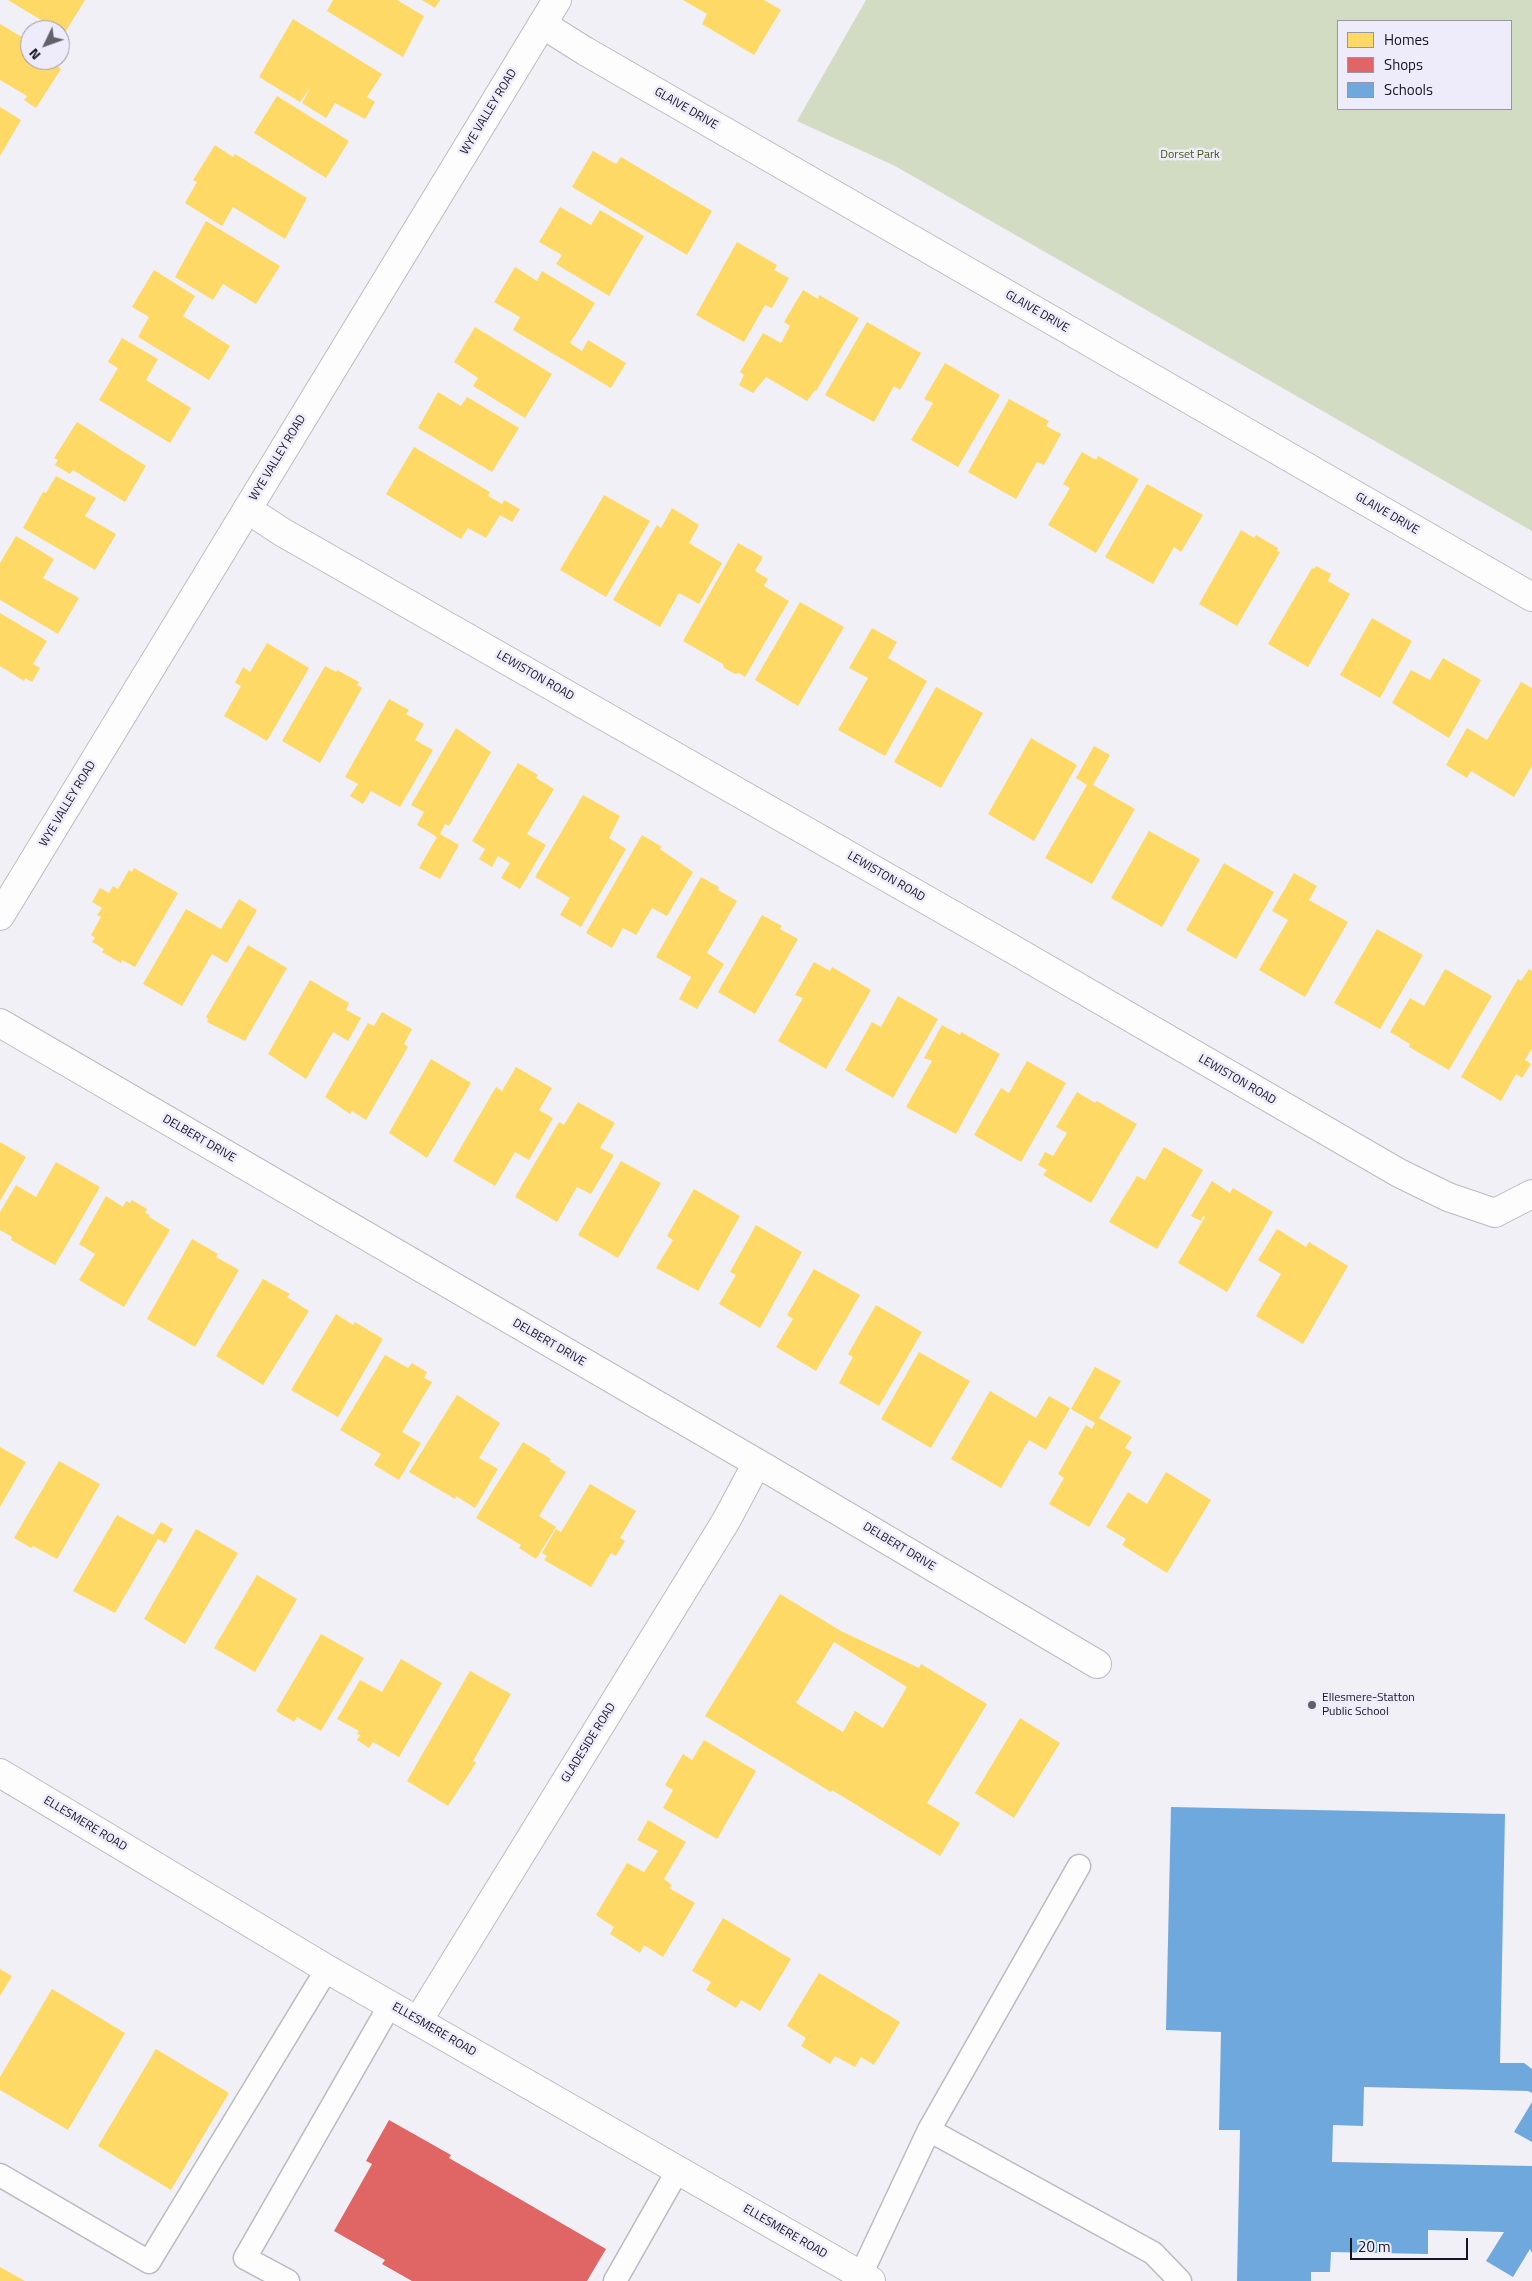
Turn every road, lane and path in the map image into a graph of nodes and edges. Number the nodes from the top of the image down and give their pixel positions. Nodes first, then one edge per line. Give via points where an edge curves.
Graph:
1 (557, 0) edge
2 (542, 24) junction
3 (247, 509) junction
4 (1532, 597) edge
5 (0, 916) edge
6 (0, 1023) edge
7 (1532, 1194) edge
8 (757, 1463) junction
9 (1097, 1664) dead end
10 (0, 1773) edge
11 (1079, 1866) dead end
12 (328, 1969) junction
13 (390, 2005) junction
14 (418, 2021) junction
15 (929, 2130) junction
16 (678, 2170) junction
17 (0, 2176) edge
18 (863, 2279) edge
19 (288, 2281) edge
20 (616, 2281) edge
21 (1180, 2281) edge

1 - 2 street, WYE VALLEY ROAD
2 - 3 street, WYE VALLEY ROAD
2 - 4 street, GLAIVE DRIVE
3 - 5 street, WYE VALLEY ROAD
3 - 7 street, LEWISTON ROAD via 1399,1173 1494,1213
6 - 8 street, DELBERT DRIVE
8 - 9 street, DELBERT DRIVE
8 - 14 street, GLADESIDE ROAD via 726,1521
10 - 12 street, ELLESMERE ROAD
11 - 15 lane
12 - 13 street, ELLESMERE ROAD
12 - 17 lane via 150,2262
13 - 14 street, ELLESMERE ROAD
13 - 19 lane via 245,2258
14 - 16 street, ELLESMERE ROAD
15 - 18 lane
15 - 21 lane via 1153,2253
16 - 18 street, ELLESMERE ROAD
16 - 20 lane

